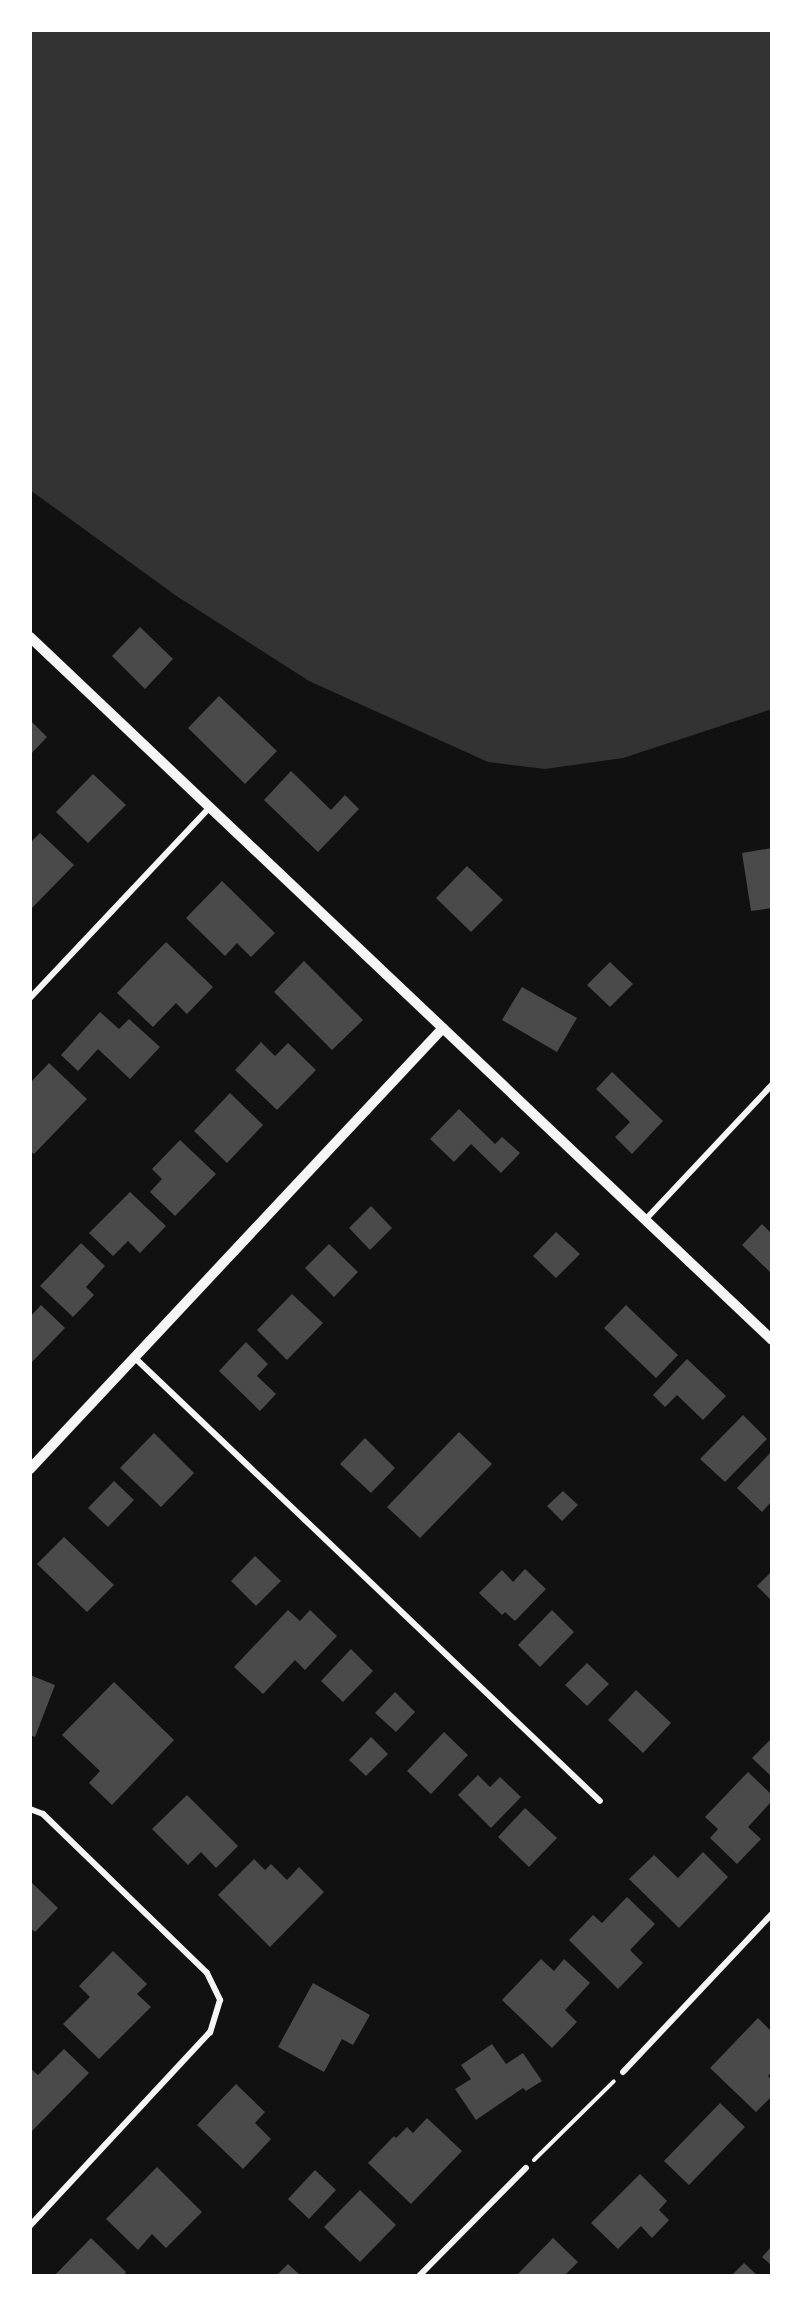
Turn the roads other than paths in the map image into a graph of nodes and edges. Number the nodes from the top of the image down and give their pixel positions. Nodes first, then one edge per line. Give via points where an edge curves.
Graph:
1 (30, 637) edge
2 (211, 807) junction
3 (30, 998) edge
4 (443, 1028) junction
5 (772, 1085) edge
6 (646, 1219) junction
7 (772, 1340) edge
8 (135, 1358) junction
9 (30, 1469) edge
10 (600, 1801) dead end
11 (30, 1809) edge
12 (772, 1914) edge
13 (623, 2072) road end
14 (526, 2168) road end
15 (30, 2226) edge
16 (419, 2276) edge

1 - 2 street
2 - 3 street
2 - 4 street
4 - 6 street
4 - 8 street
5 - 6 street
6 - 7 street
8 - 9 street
8 - 10 street
11 - 15 street via 43,1814 207,1973 220,2000 210,2032
12 - 13 street
14 - 16 street

